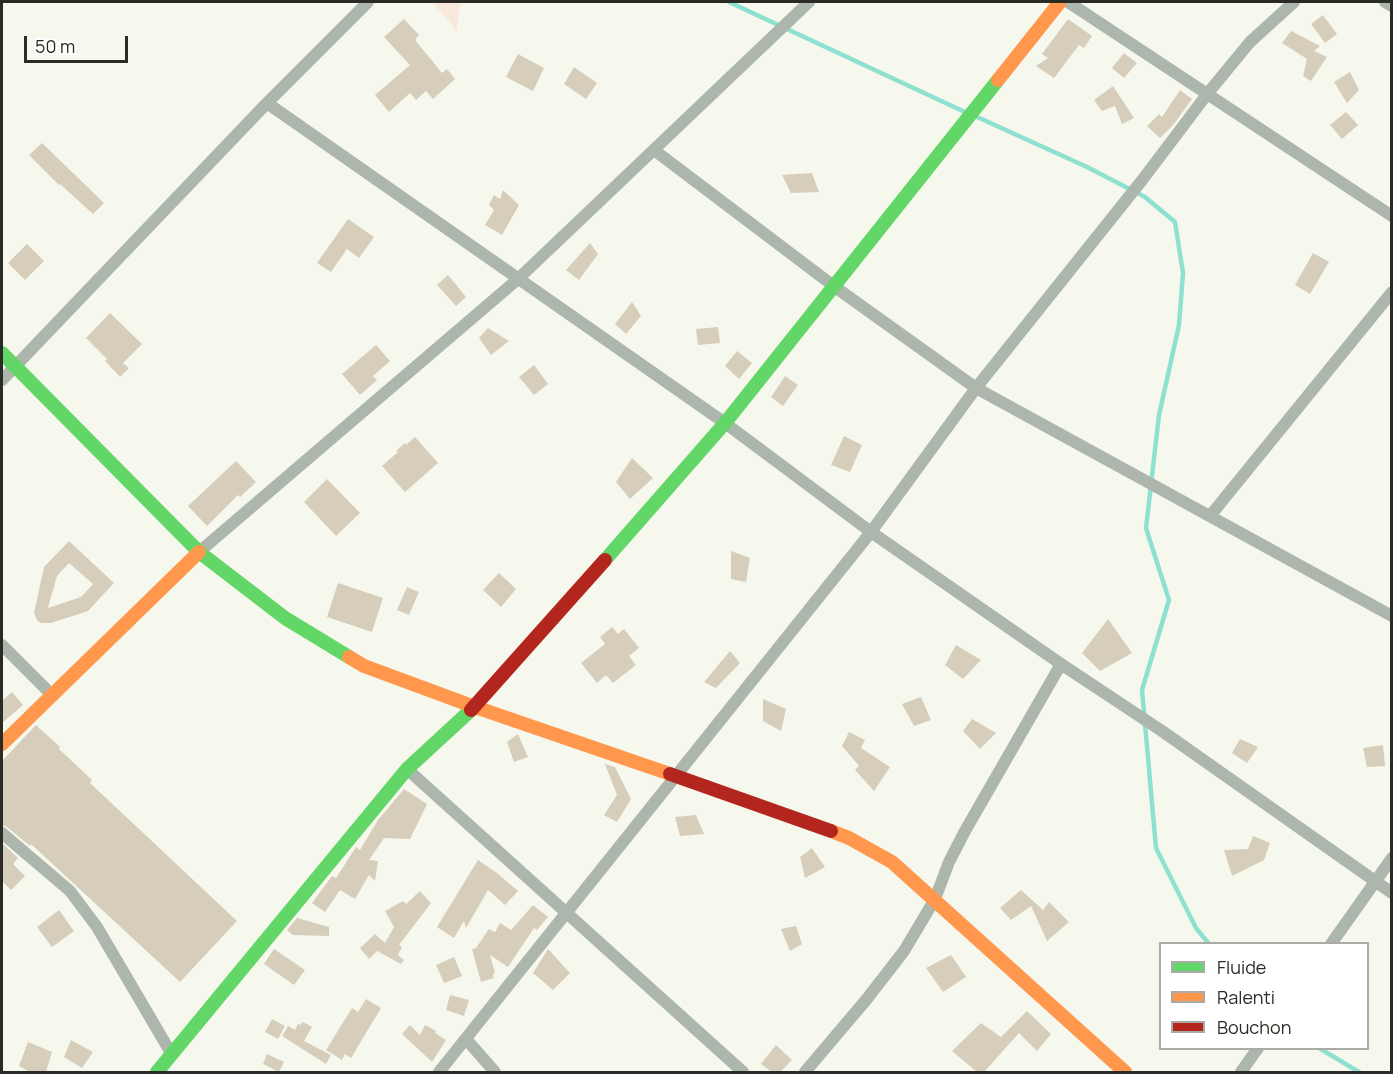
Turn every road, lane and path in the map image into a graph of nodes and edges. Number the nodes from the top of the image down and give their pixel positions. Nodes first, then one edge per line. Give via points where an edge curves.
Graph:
1 (368, 2) edge
2 (809, 2) edge
3 (1060, 2) edge
4 (1068, 2) edge
5 (1294, 2) edge
6 (1385, 2) edge
7 (1392, 6) edge
8 (1208, 93) junction
9 (267, 103) junction
10 (654, 150) junction
11 (1392, 216) edge
12 (518, 279) junction
13 (835, 287) junction
14 (1392, 292) edge
15 (2, 353) edge
16 (15, 367) junction
17 (2, 380) edge
18 (976, 388) junction
19 (725, 423) junction
20 (1210, 516) junction
21 (871, 532) junction
22 (199, 552) junction
23 (1392, 616) edge
24 (2, 645) edge
25 (1061, 664) junction
26 (52, 695) junction
27 (475, 707) junction
28 (2, 744) edge
29 (407, 770) junction
30 (677, 776) junction
31 (2, 833) edge
32 (1392, 858) edge
33 (1375, 881) junction
34 (1392, 893) edge
35 (935, 899) junction
36 (566, 914) junction
37 (1332, 942) edge
38 (466, 1040) junction
39 (1257, 1050) edge
40 (171, 1053) junction
41 (157, 1072) edge
42 (439, 1072) edge
43 (495, 1072) edge
44 (742, 1072) edge
45 (805, 1072) edge
46 (1125, 1072) edge
47 (1241, 1072) edge

1 - 9 street
2 - 10 street
3 - 13 street
4 - 8 street
5 - 8 street via 1250,42
6 - 7 street
8 - 11 street
8 - 18 street
9 - 12 street
9 - 16 street
10 - 12 street
10 - 13 street
12 - 19 street
12 - 22 street
13 - 18 street
13 - 19 street
14 - 20 street
15 - 16 street
16 - 17 street
16 - 22 street
18 - 20 street
18 - 21 street
19 - 21 street
19 - 27 street
20 - 23 street
21 - 25 street
21 - 30 street
22 - 26 street
22 - 27 street via 285,618 364,666
24 - 26 street
25 - 33 street via 1162,730
25 - 35 street via 965,831
26 - 28 street
27 - 29 street
27 - 30 street
29 - 36 street
29 - 40 street
30 - 35 street via 849,838 892,862
30 - 36 street
31 - 40 street via 70,891 97,927
32 - 33 street
33 - 34 street
33 - 37 street
35 - 45 street via 904,951
35 - 46 street
36 - 38 street
36 - 44 street
38 - 42 street
38 - 43 street
39 - 47 street
40 - 41 street

